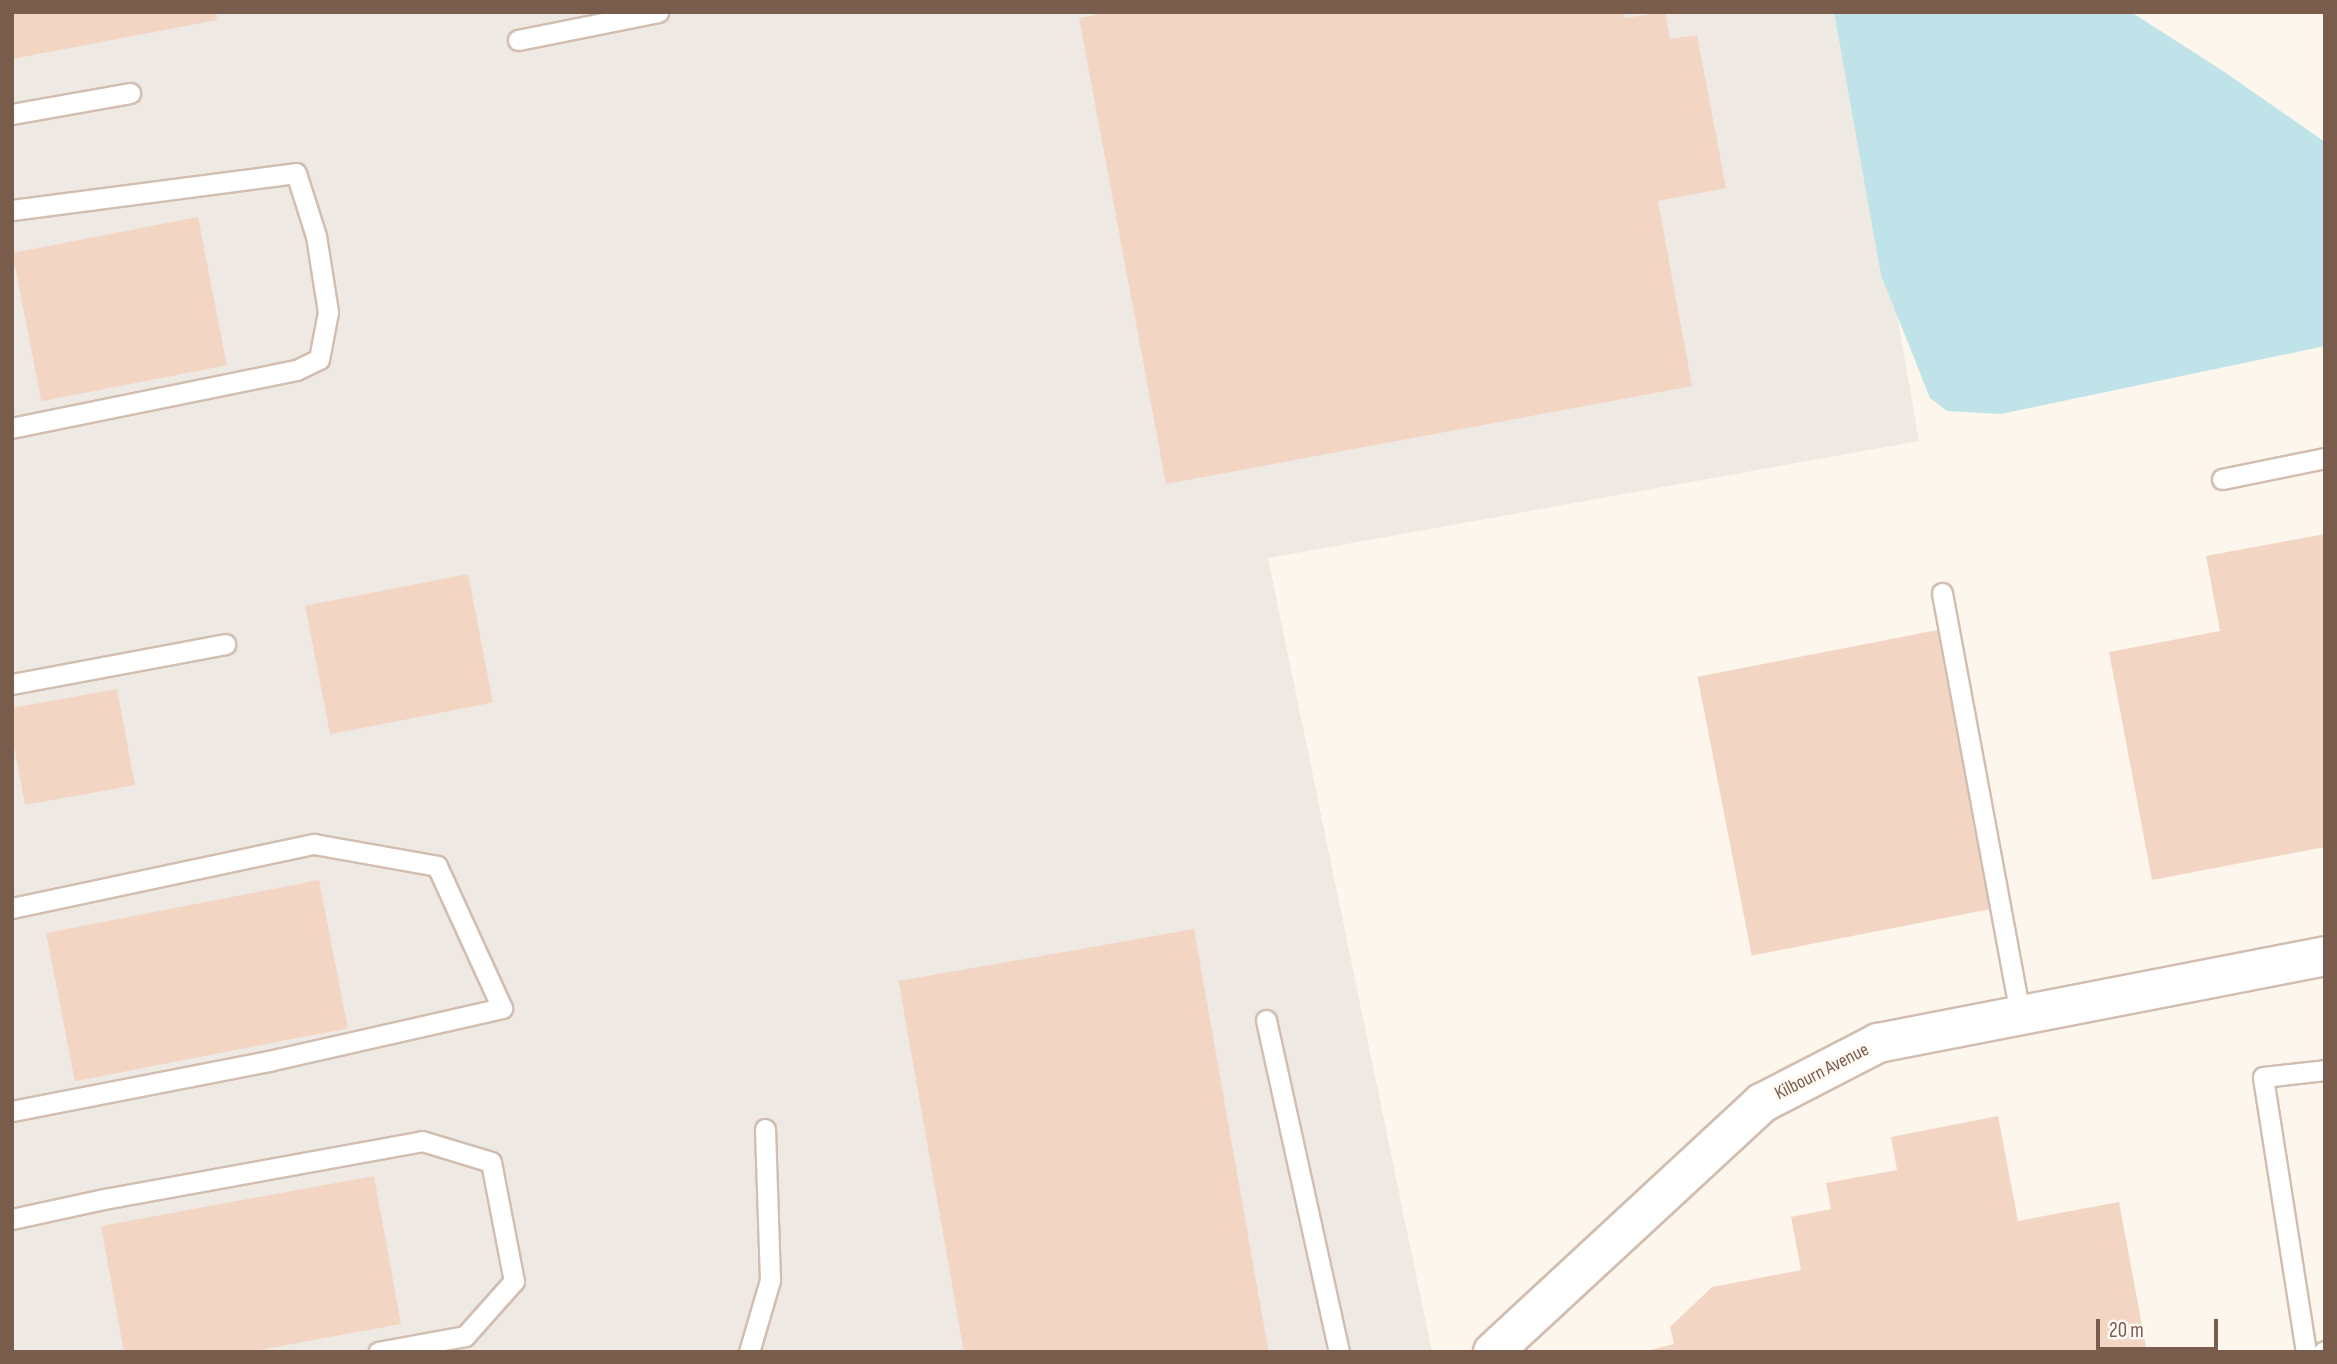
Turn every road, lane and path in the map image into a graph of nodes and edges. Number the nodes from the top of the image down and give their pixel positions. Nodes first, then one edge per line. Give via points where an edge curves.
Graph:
1 (657, 12) edge
2 (519, 40) dead end
3 (130, 93) dead end
4 (12, 114) edge
5 (12, 210) edge
6 (12, 428) edge
7 (2325, 458) edge
8 (2222, 479) dead end
9 (1942, 593) dead end
10 (225, 644) dead end
11 (12, 684) edge
12 (12, 908) edge
13 (2325, 956) edge
14 (2020, 1015) junction
15 (1266, 1020) dead end
16 (2325, 1070) edge
17 (12, 1111) edge
18 (765, 1129) dead end
19 (12, 1219) edge
20 (378, 1352) edge
21 (749, 1352) edge
22 (1339, 1352) edge
23 (1493, 1352) edge
24 (2306, 1352) edge

1 - 2 lane
3 - 4 lane
5 - 6 lane via 296,173 316,236 328,312 319,359 296,370
7 - 8 lane
9 - 14 lane
10 - 11 lane
12 - 17 lane via 314,844 437,866 502,1008 269,1061
13 - 14 street, Kilbourn Avenue
14 - 23 street, Kilbourn Avenue via 1878,1043 1762,1103
15 - 22 lane
16 - 24 lane via 2263,1077
18 - 21 lane via 770,1280
19 - 20 lane via 422,1141 491,1162 514,1281 465,1336

